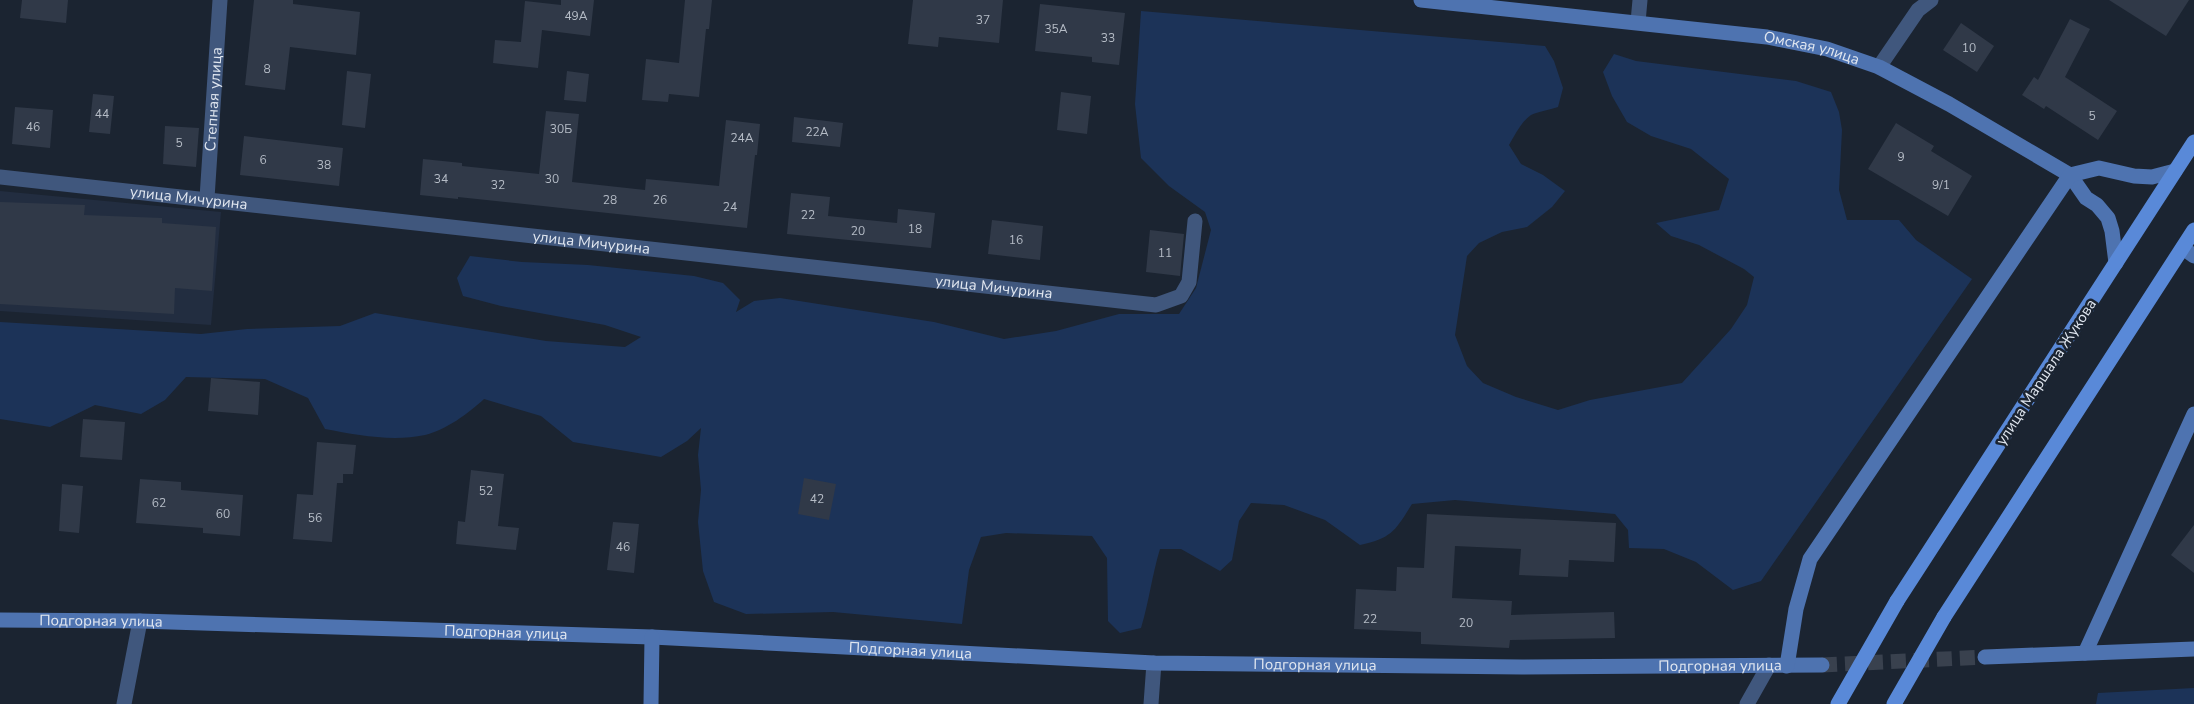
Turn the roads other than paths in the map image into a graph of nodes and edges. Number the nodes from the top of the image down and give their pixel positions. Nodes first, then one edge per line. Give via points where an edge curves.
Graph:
1 (220, 0) edge
2 (1421, 0) edge
3 (1640, 0) edge
4 (1931, 0) edge
5 (1638, 22) junction
6 (1879, 67) junction
7 (2194, 142) edge
8 (2175, 171) junction
9 (2070, 175) junction
10 (0, 177) edge
11 (207, 198) junction
12 (1195, 221) dead end
13 (2194, 230) edge
14 (2188, 252) edge
15 (2116, 263) junction
16 (2194, 414) edge
17 (0, 620) edge
18 (140, 621) junction
19 (652, 638) junction
20 (2194, 649) edge
21 (2086, 653) junction
22 (1985, 657) tunnel mouth
23 (1154, 663) junction
24 (1822, 664) tunnel mouth
25 (1769, 665) junction
26 (1787, 666) junction
27 (124, 704) edge
28 (651, 704) edge
29 (1151, 704) edge
30 (1747, 704) edge
31 (1838, 704) edge
32 (1894, 704) edge

1 - 11 street, Степная улица
2 - 5 street, Омская улица
3 - 5 street
4 - 6 street via 1918,10
5 - 6 street, Омская улица via 1767,37 1826,49
6 - 9 street, Омская улица
7 - 8 main road, улица Маршала Жукова
8 - 9 street via 2152,177 2099,168
8 - 15 main road, улица Маршала Жукова
9 - 15 street, Омская улица via 2086,198 2108,218
9 - 26 street via 1810,559 1796,610
10 - 11 street, улица Мичурина
11 - 12 street, улица Мичурина via 1156,304 1181,296 1189,282
13 - 14 main road
14 - 32 main road, bridge via 1944,617
15 - 31 main road, улица Маршала Жукова, bridge via 1897,601
16 - 21 street
17 - 18 street, Подгорная улица
18 - 19 street, Подгорная улица
18 - 27 street
19 - 23 street, Подгорная улица
19 - 28 street
20 - 21 street
21 - 22 street
23 - 25 street, Подгорная улица via 1522,667
23 - 29 street
24 - 26 street, Подгорная улица
25 - 26 street, Подгорная улица
25 - 30 street

